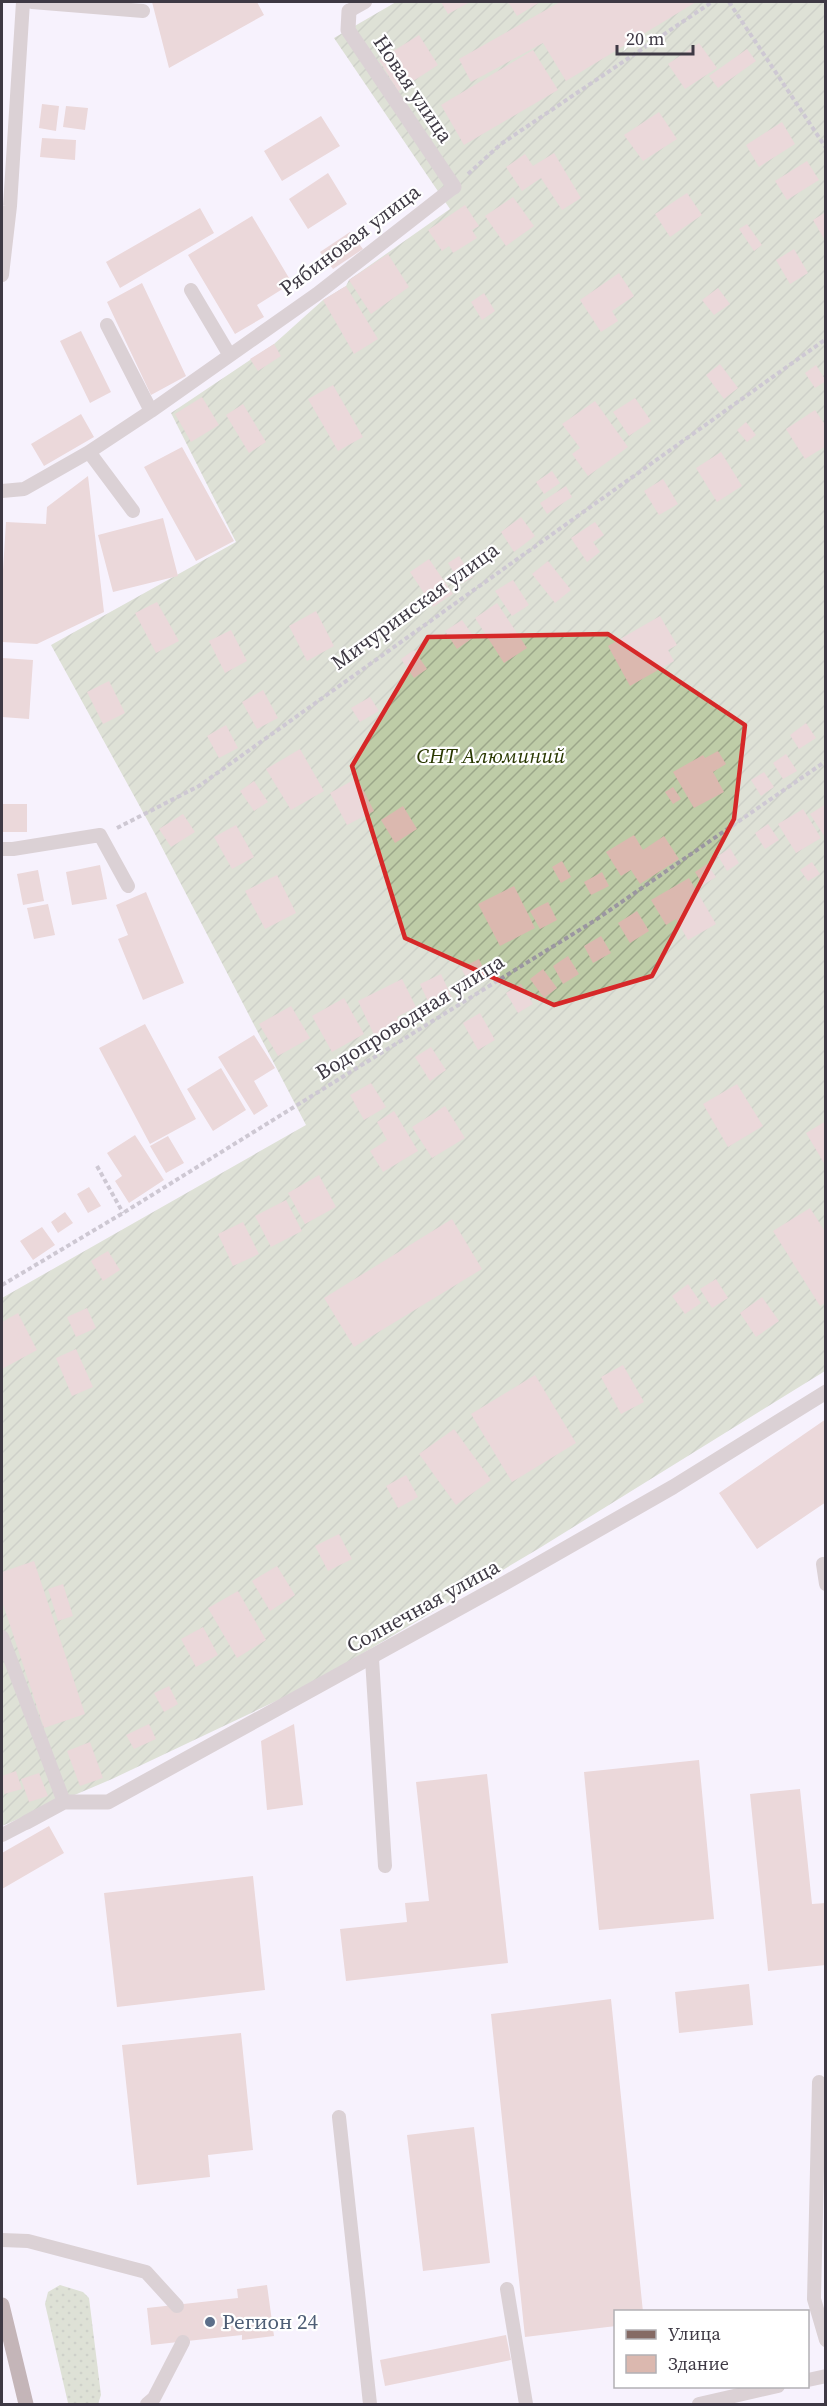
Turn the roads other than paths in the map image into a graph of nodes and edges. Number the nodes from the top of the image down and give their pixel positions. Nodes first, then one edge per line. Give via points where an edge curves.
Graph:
1 (23, 2) edge
2 (32, 2) edge
3 (365, 2) edge
4 (143, 11) dead end
5 (349, 11) joint
6 (454, 187) joint
7 (2, 275) edge
8 (191, 290) dead end
9 (107, 325) dead end
10 (229, 354) junction
11 (151, 411) junction
12 (89, 452) junction
13 (2, 490) edge
14 (133, 511) dead end
15 (2, 849) edge
16 (128, 886) dead end
17 (825, 1392) edge
18 (823, 1564) dead end
19 (825, 1584) edge
20 (2, 1637) edge
21 (372, 1659) junction
22 (64, 1802) junction
23 (27, 1822) joint
24 (2, 1835) edge
25 (385, 1866) dead end
26 (819, 2082) dead end
27 (339, 2117) dead end
28 (2, 2240) edge
29 (507, 2289) dead end
30 (2, 2305) edge
31 (177, 2306) dead end
32 (825, 2340) edge
33 (183, 2342) dead end
34 (825, 2376) edge
35 (809, 2380) edge
36 (769, 2388) edge
37 (26, 2404) edge
38 (147, 2404) edge
39 (370, 2404) edge
40 (526, 2404) edge
41 (699, 2404) edge

1 - 7 lane
2 - 4 lane
3 - 5 lane
5 - 6 street, Новая улица via 348,30
6 - 10 lane, Рябиновая улица via 317,294
8 - 10 lane
9 - 11 lane
10 - 11 lane, Рябиновая улица
11 - 12 lane, Рябиновая улица
12 - 13 lane, Рябиновая улица via 24,489
12 - 14 lane
15 - 16 lane via 100,835
17 - 21 street, Солнечная улица via 673,1487
18 - 19 lane
20 - 22 lane
21 - 22 street, Солнечная улица via 108,1802
21 - 25 lane
22 - 23 street, Солнечная улица
23 - 24 lane
26 - 32 lane via 814,2299
27 - 39 lane
28 - 31 lane via 28,2241 146,2272
29 - 40 lane
30 - 37 main road
33 - 38 lane via 154,2398
34 - 35 lane
36 - 41 lane

